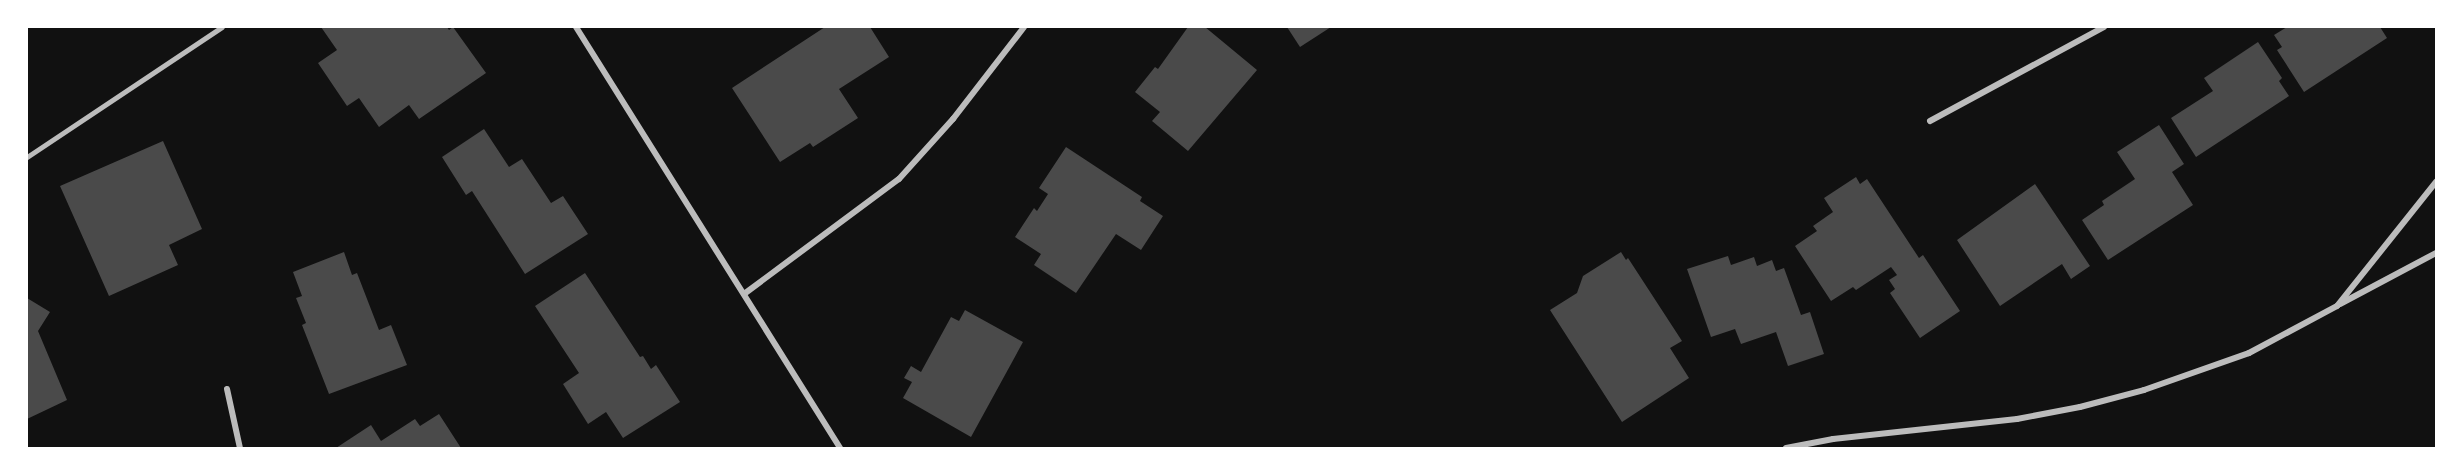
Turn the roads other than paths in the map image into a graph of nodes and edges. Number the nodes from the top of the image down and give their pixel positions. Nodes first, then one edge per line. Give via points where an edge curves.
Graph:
1 (222, 27) edge
2 (576, 27) edge
3 (1024, 27) edge
4 (2104, 27) edge
5 (1930, 121) dead end
6 (27, 157) edge
7 (2436, 182) edge
8 (2436, 253) edge
9 (744, 294) junction
10 (2337, 306) junction
11 (227, 389) dead end
12 (240, 448) edge
13 (840, 448) edge
14 (1786, 448) edge

1 - 6 lane
2 - 9 street
3 - 9 street via 953,119 899,179
4 - 5 street
7 - 10 street
8 - 10 street
9 - 13 street
10 - 14 street via 2249,353 2122,396 2017,419
11 - 12 street

